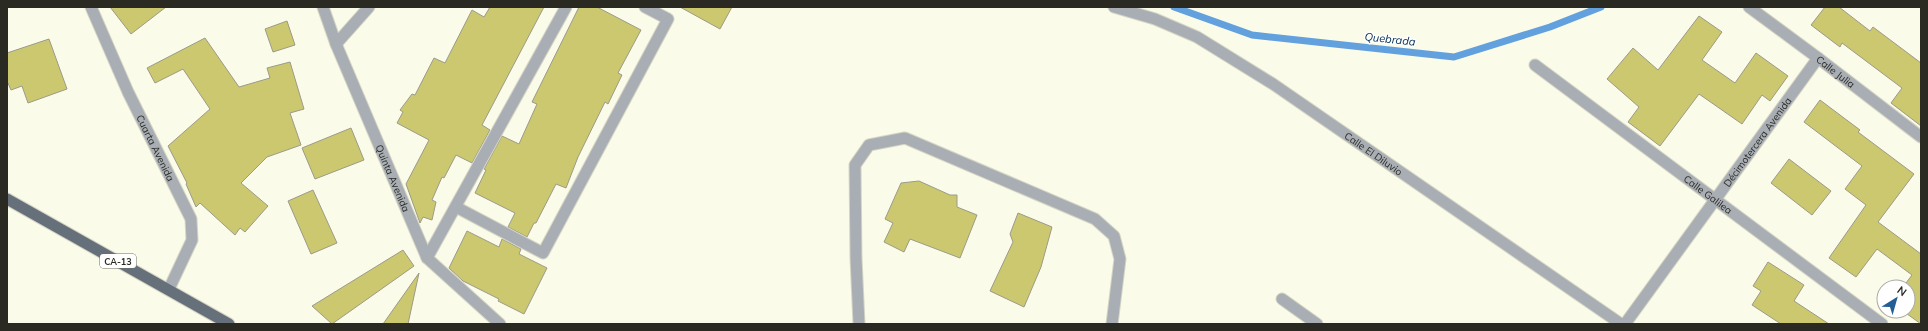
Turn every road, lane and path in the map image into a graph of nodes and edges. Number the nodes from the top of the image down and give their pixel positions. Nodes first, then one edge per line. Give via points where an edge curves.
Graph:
1 (92, 7) edge
2 (323, 7) edge
3 (370, 7) edge
4 (566, 7) edge
5 (645, 7) edge
6 (1114, 7) edge
7 (1749, 7) edge
8 (336, 44) junction
9 (1818, 58) junction
10 (1534, 65) dead end
11 (1921, 137) edge
12 (7, 199) edge
13 (1716, 199) junction
14 (456, 207) junction
15 (427, 258) junction
16 (169, 289) junction
17 (1282, 299) dead end
18 (228, 324) edge
19 (500, 324) edge
20 (859, 324) edge
21 (1112, 324) edge
22 (1317, 324) edge
23 (1621, 324) edge
24 (1625, 324) edge
25 (1882, 324) edge

1 - 16 street, Cuarta Avenida via 128,92 191,219 192,240
2 - 8 street, Quinta Avenida
3 - 8 street
4 - 14 street
5 - 14 street via 668,19 543,253
6 - 23 street, Calle El Diluvio via 1156,19 1197,37 1254,72
7 - 9 street, Calle Julia
8 - 15 street, Quinta Avenida
9 - 11 street, Calle Julia
9 - 13 street, Décimotercera Avenida
10 - 13 street, Calle Galilea
12 - 16 main road, CA-13
13 - 24 street, Décimotercera Avenida
13 - 25 street, Calle Galilea
14 - 15 street
15 - 19 street, Quinta Avenida
16 - 18 main road, CA-13
17 - 22 street
20 - 21 street via 855,165 868,145 905,138 1100,223 1114,236 1120,259

